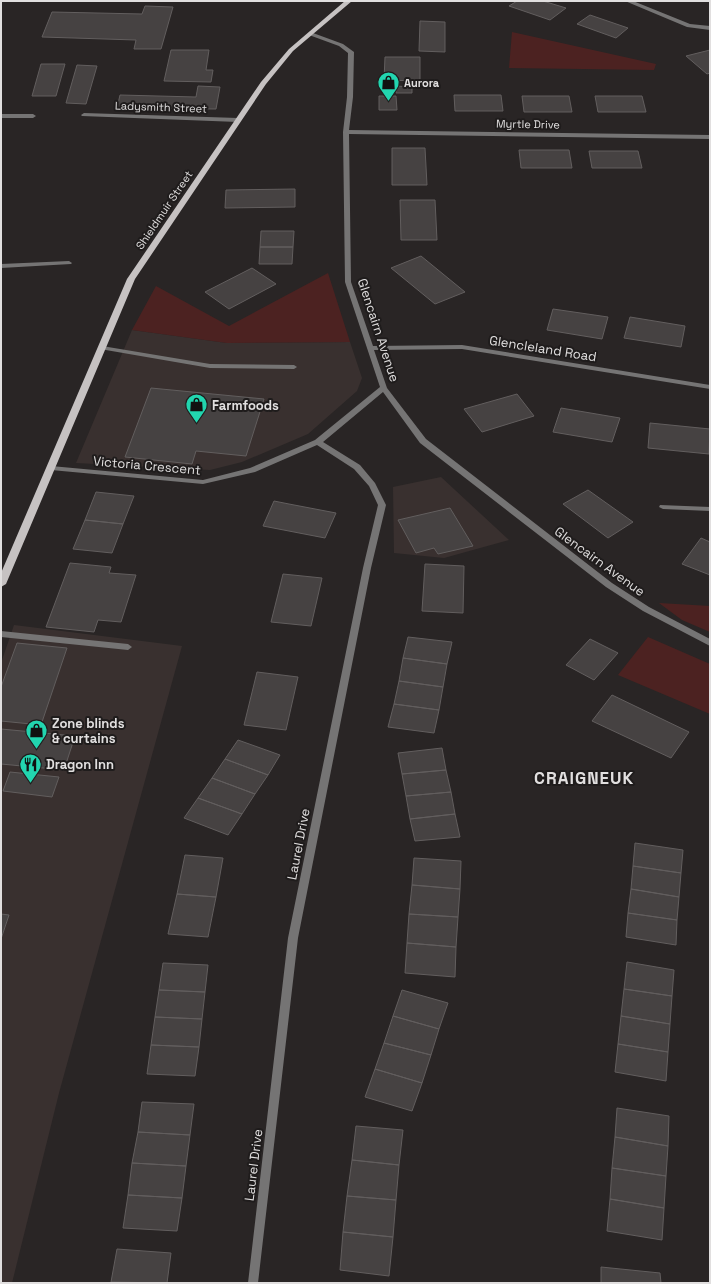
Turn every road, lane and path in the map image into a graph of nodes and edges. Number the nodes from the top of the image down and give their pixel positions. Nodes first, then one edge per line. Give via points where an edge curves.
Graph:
1 (349, 1) edge
2 (628, 1) edge
3 (710, 28) edge
4 (311, 34) junction
5 (84, 115) dead end
6 (1, 116) edge
7 (33, 116) dead end
8 (238, 120) junction
9 (346, 132) junction
10 (710, 137) edge
11 (69, 263) dead end
12 (1, 266) edge
13 (102, 348) junction
14 (371, 348) junction
15 (294, 368) dead end
16 (710, 387) edge
17 (384, 388) junction
18 (318, 442) junction
19 (51, 468) junction
20 (663, 507) dead end
21 (710, 509) edge
22 (1, 584) edge
23 (1, 634) edge
24 (710, 643) edge
25 (128, 647) dead end
26 (253, 1283) edge

1 - 4 main road, Shieldmuir Street
2 - 3 street via 689,26
4 - 8 main road, Shieldmuir Street via 286,55
4 - 9 street, Glencairn Avenue via 341,45 351,52
5 - 8 street, Ladysmith Street
6 - 7 street
8 - 13 main road, Shieldmuir Street via 131,280
9 - 10 street, Myrtle Drive
9 - 14 street, Glencairn Avenue via 348,282
11 - 12 street
13 - 15 street via 210,366
13 - 19 main road, Shieldmuir Street
14 - 16 street, Glencleland Road via 462,347
14 - 17 street, Glencairn Avenue
17 - 18 street, Victoria Crescent
17 - 24 street, Glencairn Avenue via 424,441 609,585 646,609
18 - 19 street, Victoria Crescent via 252,470 204,482
18 - 26 street, Laurel Drive via 357,467 372,485 382,505 367,568 293,938
19 - 22 main road, Shieldmuir Street
20 - 21 street
23 - 25 street

